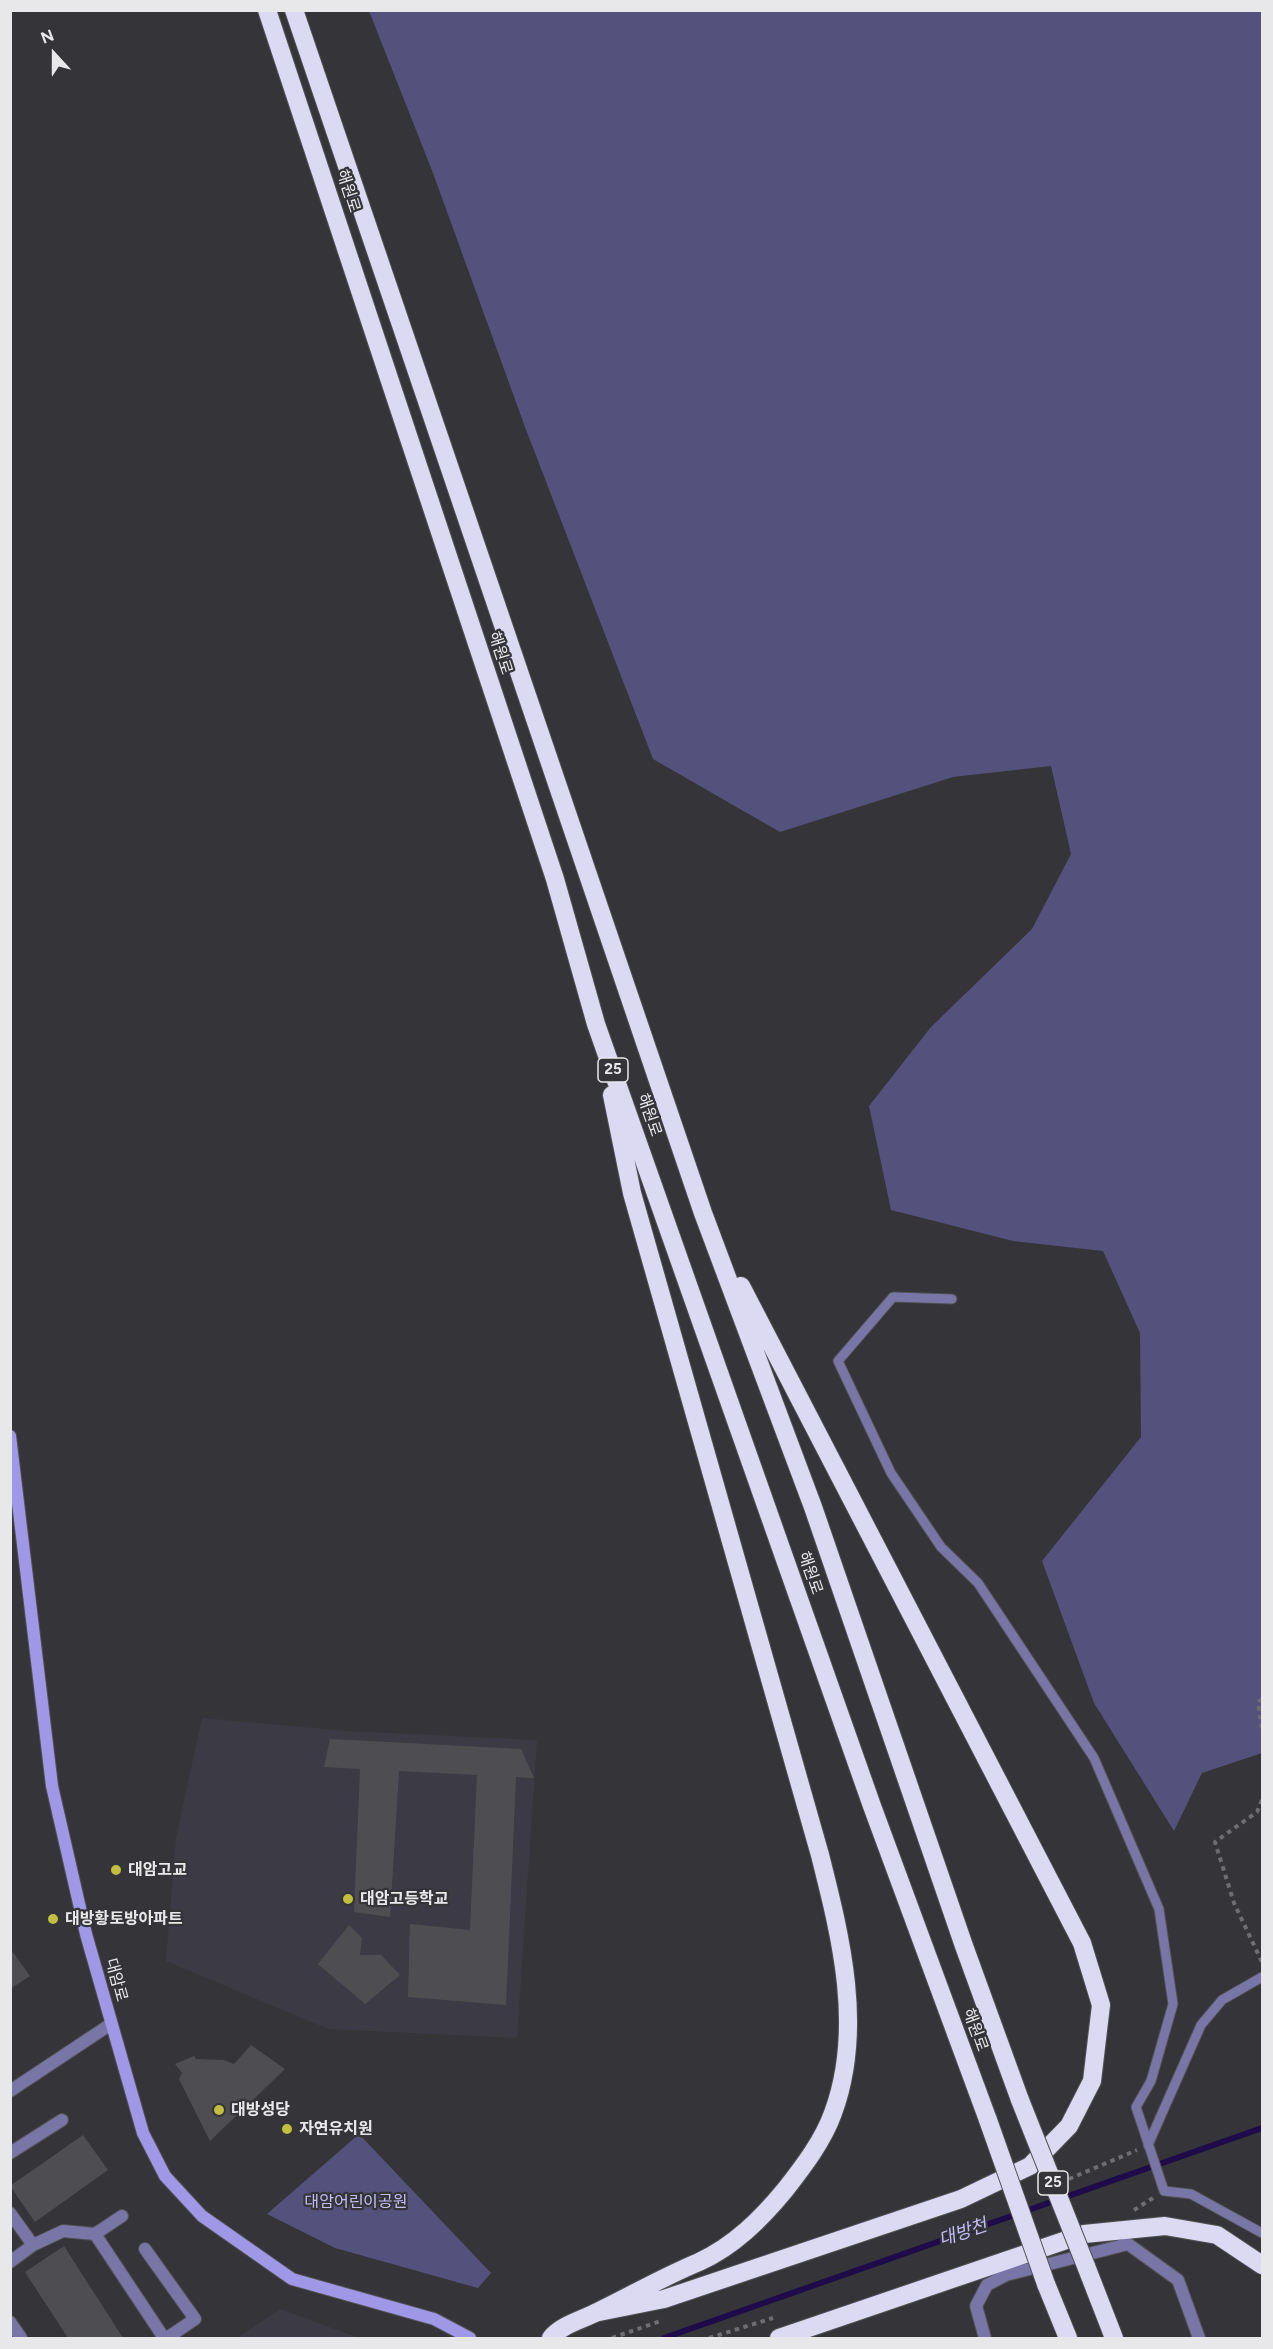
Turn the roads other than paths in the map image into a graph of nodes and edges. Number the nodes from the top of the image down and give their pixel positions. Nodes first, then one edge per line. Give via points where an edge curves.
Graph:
1 (267, 10) edge
2 (294, 10) edge
3 (597, 1024) junction
4 (703, 1213) junction
5 (951, 1299) dead end
6 (10, 1436) edge
7 (1263, 1977) edge
8 (111, 2024) junction
9 (10, 2091) edge
10 (62, 2120) dead end
11 (1148, 2145) junction
12 (10, 2153) edge
13 (10, 2213) edge
14 (122, 2216) dead end
15 (1263, 2233) edge
16 (95, 2235) junction
17 (33, 2245) junction
18 (145, 2249) dead end
19 (10, 2262) edge
20 (1263, 2265) edge
21 (599, 2312) junction
22 (10, 2322) edge
23 (21, 2338) edge
24 (166, 2338) edge
25 (471, 2338) edge
26 (551, 2338) edge
27 (779, 2338) edge
28 (986, 2338) edge
29 (1068, 2338) edge
30 (1114, 2338) edge
31 (1199, 2338) edge

1 - 3 highway, 해원로 / 25 via 555,879
2 - 4 highway, 해원로 / 25
3 - 21 highway via 632,1193 839,1930 848,2024 845,2070 833,2114 815,2147 759,2221 708,2258 648,2284
3 - 29 highway, 해원로 / 25, bridge via 872,1806
4 - 21 highway via 1082,1943 1101,2005 1092,2081 1069,2126 1030,2166 961,2199 664,2299
4 - 30 highway, 해원로 / 25, bridge via 813,1507 1020,2100
5 - 11 lane via 893,1297 838,1361 891,1473 941,1547 978,1583 1094,1758 1159,1909 1173,2004 1151,2081 1136,2107
6 - 8 street, 대암로 via 52,1786
7 - 11 lane via 1222,2000 1201,2025
8 - 9 street
8 - 25 street, 대암로 via 143,2133 165,2176 202,2216 292,2279 434,2319
10 - 12 street
11 - 15 lane via 1164,2191 1191,2194
13 - 17 street
14 - 16 street
16 - 17 street via 63,2230
16 - 24 street
17 - 19 street
18 - 24 street via 195,2319
20 - 27 highway via 1218,2235 1165,2226 1084,2234
21 - 26 highway via 556,2331
22 - 23 street
28 - 31 street via 976,2306 987,2285 1006,2275 1128,2244 1178,2280

